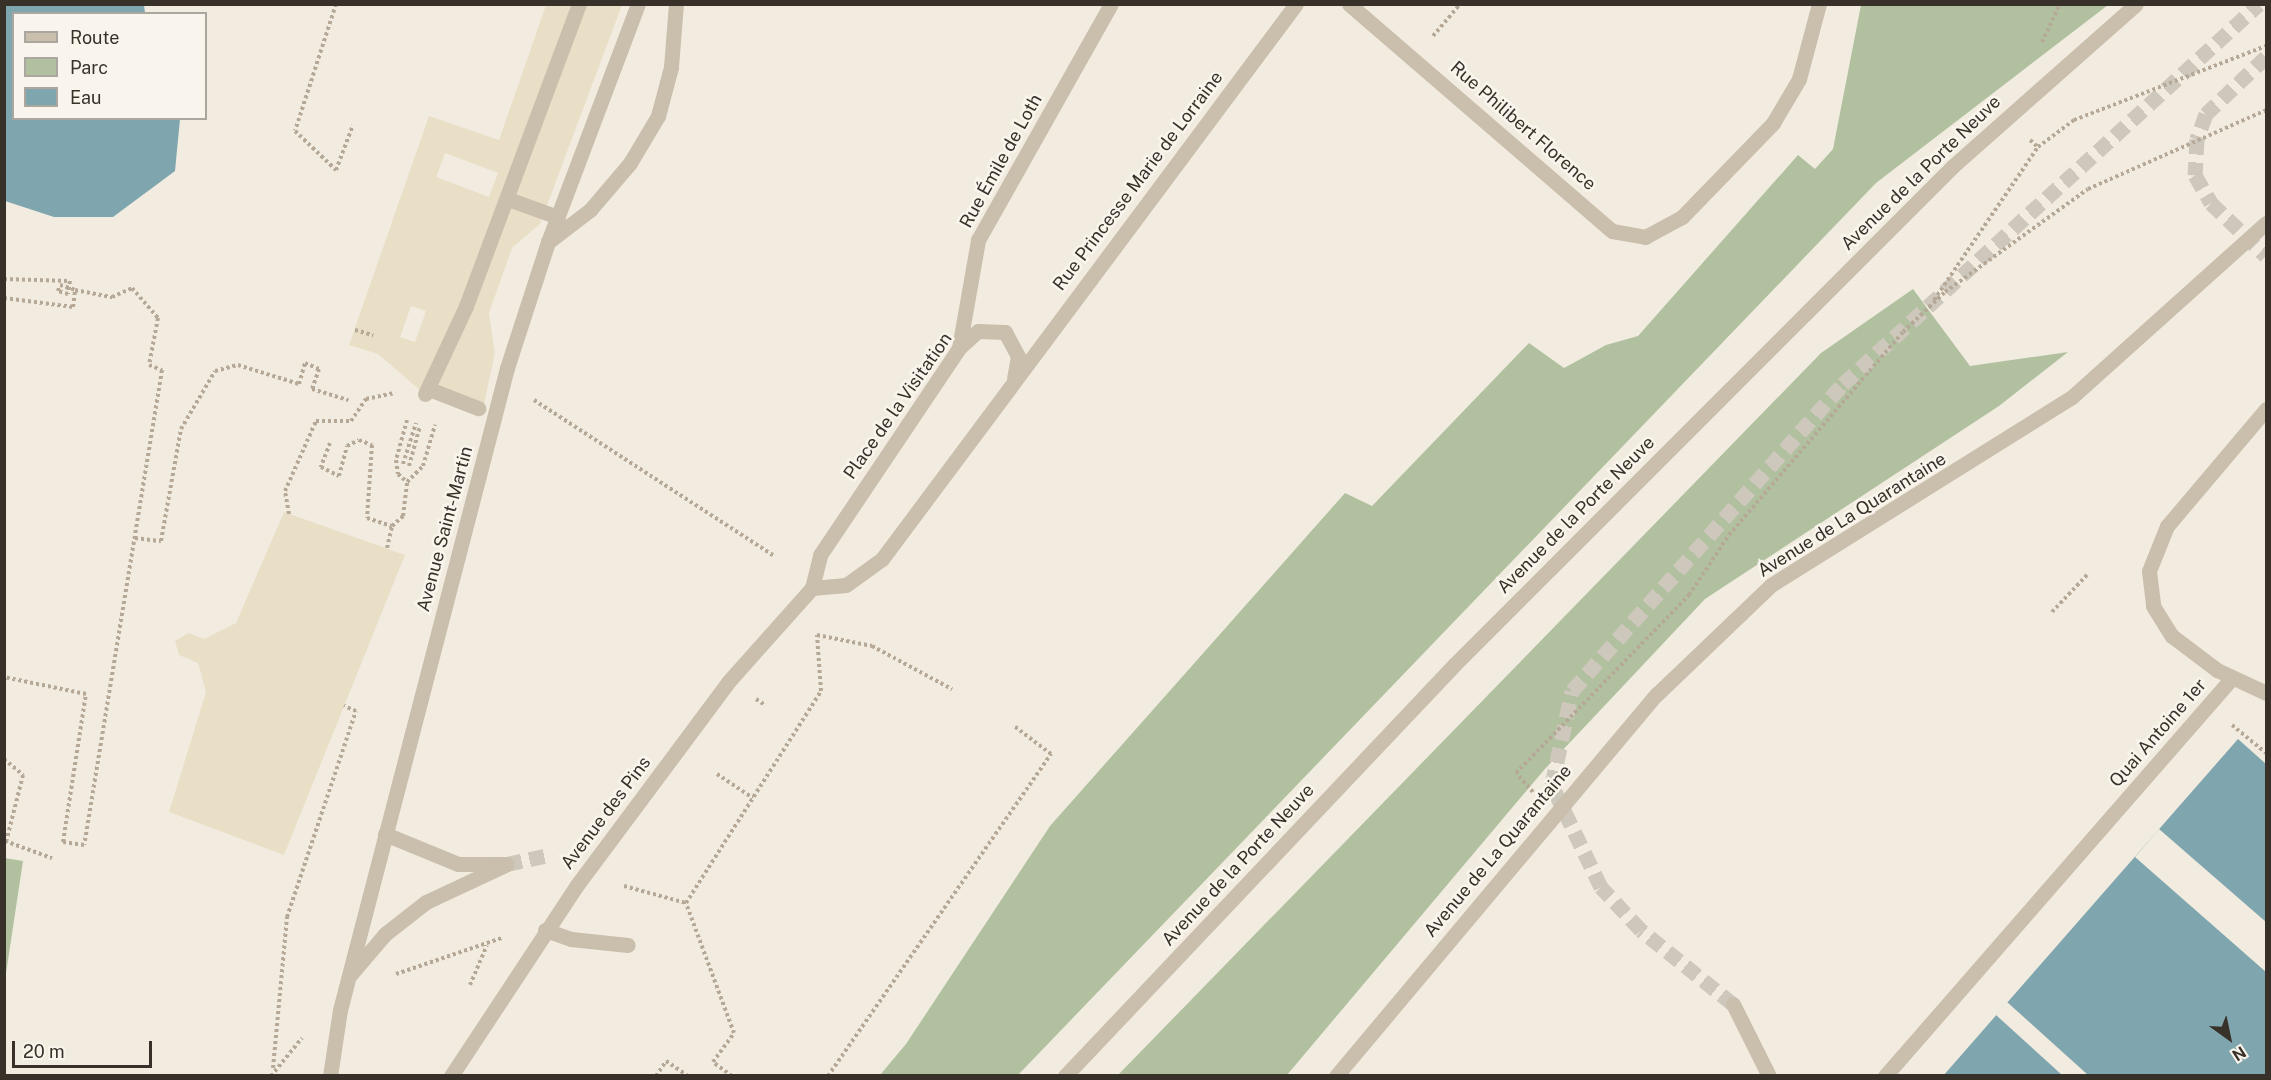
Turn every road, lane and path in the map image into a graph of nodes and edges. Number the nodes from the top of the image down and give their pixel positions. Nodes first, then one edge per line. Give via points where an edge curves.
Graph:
1 (336, 4) edge
2 (579, 4) edge
3 (638, 4) edge
4 (676, 4) edge
5 (1112, 4) edge
6 (1296, 4) edge
7 (1349, 4) edge
8 (1460, 4) edge
9 (1819, 4) edge
10 (2136, 4) edge
11 (2266, 45) edge
12 (1415, 56) junction
13 (2266, 111) edge
14 (352, 125) dead end
15 (2027, 137) dead end
16 (2038, 147) junction
17 (508, 199) junction
18 (558, 217) junction
19 (2266, 224) edge
20 (548, 242) junction
21 (4, 279) edge
22 (75, 290) junction
23 (4, 298) edge
24 (1930, 306) junction
25 (355, 330) dead end
26 (373, 335) dead end
27 (959, 348) junction
28 (1013, 384) junction
29 (424, 391) junction
30 (442, 398) junction
31 (348, 400) dead end
32 (536, 404) dead end
33 (478, 408) dead end
34 (2266, 409) edge
35 (330, 443) dead end
36 (404, 464) dead end
37 (409, 466) dead end
38 (407, 482) junction
39 (289, 514) dead end
40 (392, 526) junction
41 (135, 538) junction
42 (387, 548) dead end
43 (774, 556) dead end
44 (2087, 575) dead end
45 (812, 588) junction
46 (2052, 612) dead end
47 (4, 677) edge
48 (2232, 678) junction
49 (952, 689) dead end
50 (2266, 693) edge
51 (756, 699) dead end
52 (765, 705) dead end
53 (344, 706) dead end
54 (1014, 726) dead end
55 (2224, 730) dead end
56 (2266, 753) edge
57 (4, 759) edge
58 (717, 774) dead end
59 (753, 798) junction
60 (1553, 814) junction
61 (385, 834) junction
62 (5, 842) edge
63 (52, 858) dead end
64 (624, 886) dead end
65 (686, 903) junction
66 (509, 929) dead end
67 (545, 930) junction
68 (628, 945) dead end
69 (398, 973) dead end
70 (349, 976) junction
71 (1733, 1004) tunnel mouth
72 (305, 1028) dead end
73 (273, 1068) junction
74 (722, 1069) junction
75 (271, 1076) edge
76 (330, 1076) edge
77 (451, 1076) edge
78 (657, 1076) edge
79 (688, 1076) edge
80 (717, 1076) edge
81 (732, 1076) edge
82 (828, 1076) edge
83 (1065, 1076) edge
84 (1336, 1076) edge
85 (1769, 1076) edge
86 (1885, 1076) edge

1 - 14 path via 295,131 336,170
2 - 17 street
3 - 18 street, Avenue Saint-Martin
4 - 20 street via 671,67 658,116 630,164 590,210
5 - 27 street, Rue Émile de Loth via 978,240
6 - 28 street, Rue Princesse Marie de Lorraine
7 - 12 street, Rue Philibert Florence
8 - 12 path
9 - 12 street, Rue Philibert Florence via 1799,79 1773,123 1682,217 1645,237 1612,231
10 - 83 street, Avenue de la Porte Neuve via 1910,208 1455,664
11 - 16 path via 2074,120
13 - 24 path via 2088,189
15 - 16 path
16 - 24 path
17 - 18 street
17 - 29 street
18 - 20 street, Avenue Saint-Martin
19 - 60 street, Avenue de La Quarantaine via 2073,396 1771,585 1656,695
20 - 61 street, Avenue Saint-Martin via 507,368
21 - 22 path via 70,281 68,294 58,291 60,285
22 - 23 path via 73,307
22 - 41 path via 112,297 132,288 158,318 149,365 162,370
24 - 60 path via 1729,535 1689,595 1516,773
25 - 26 path
27 - 28 street, Place de la Visitation via 978,331 1005,332 1018,356
27 - 45 street, Place de la Visitation via 820,555
28 - 45 street, Place de la Visitation via 882,559 846,585
29 - 30 street
29 - 36 path
29 - 37 path
29 - 38 path via 396,460 398,474
29 - 39 path via 366,399 351,421 316,421 285,491
30 - 33 street
30 - 38 path via 423,466
31 - 41 path via 312,389 319,369 305,363 299,384 238,365 215,371 181,429 162,541
32 - 43 path
34 - 48 street, Quai Antoine 1er via 2167,526 2149,571 2161,621 2189,651
35 - 40 path via 321,467 339,476 346,446 359,440 372,445 367,518
38 - 40 path via 408,501
40 - 42 path
41 - 47 path via 84,845 63,842 86,694
44 - 46 path
45 - 67 street, Avenue des Pins via 729,681
48 - 50 street
48 - 86 street, Quai Antoine 1er
49 - 59 path via 872,646 818,635 820,691
51 - 52 path
53 - 73 path via 356,711 287,916
54 - 82 path via 1051,754
55 - 56 path via 2230,724
57 - 62 path via 23,775
58 - 59 path
59 - 65 path
60 - 84 street, Avenue de La Quarantaine
61 - 70 street, Avenue Saint-Martin
61 - 70 street via 458,864 507,864 426,902 385,934
62 - 63 path
64 - 65 path
65 - 74 path via 734,1033 713,1062
66 - 69 path via 503,938 464,955 426,960
67 - 68 street via 571,939
67 - 77 street, Avenue des Pins
70 - 76 street, Avenue Saint-Martin
71 - 85 street
72 - 73 path
73 - 75 path
74 - 80 path
74 - 81 path
78 - 79 path via 666,1061

